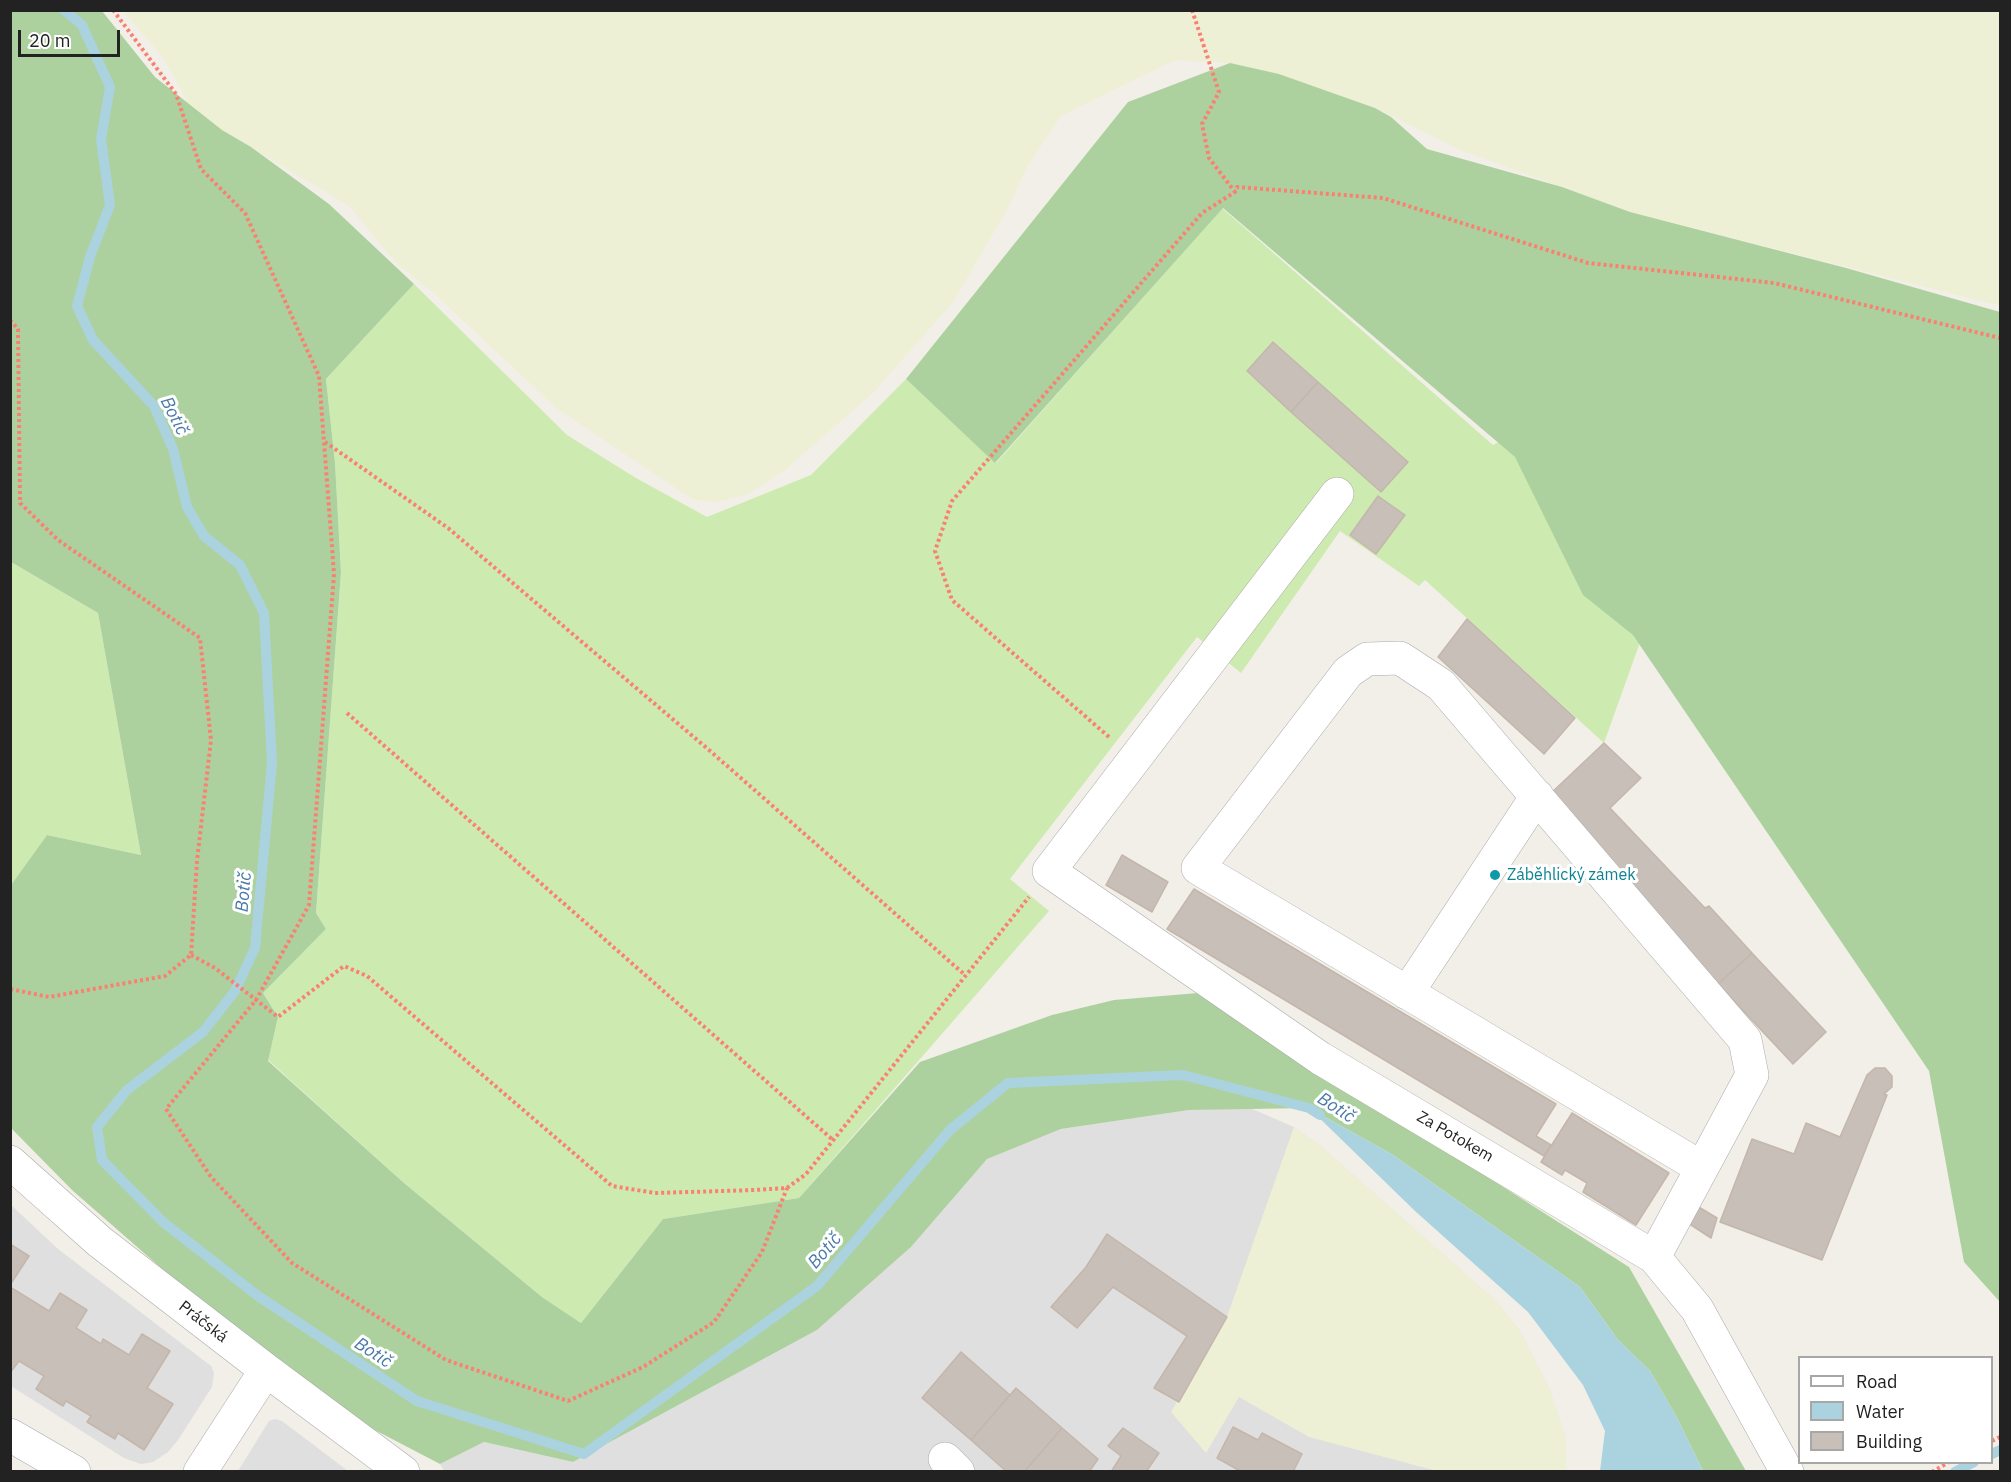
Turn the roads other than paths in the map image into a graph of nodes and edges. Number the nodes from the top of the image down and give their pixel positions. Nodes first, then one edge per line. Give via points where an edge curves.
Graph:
1 (1337, 494) dead end
2 (1537, 796) junction
3 (1407, 993) junction
4 (10, 1162) edge
5 (1702, 1168) junction
6 (1654, 1257) junction
7 (266, 1370) junction
8 (22, 1452) edge
9 (74, 1472) edge
10 (200, 1472) edge
11 (403, 1472) edge
12 (1787, 1472) edge

1 - 6 street, Za Potokem via 1049,872 1320,1058
2 - 3 street
2 - 3 street via 1441,685 1400,658 1367,659 1348,672 1198,868
2 - 5 street via 1745,1040 1752,1075
3 - 5 street
4 - 7 street, Práčská via 100,1242
5 - 6 street
6 - 12 street, Za Potokem via 1697,1309
7 - 10 street
7 - 11 street, Práčská
8 - 9 street

